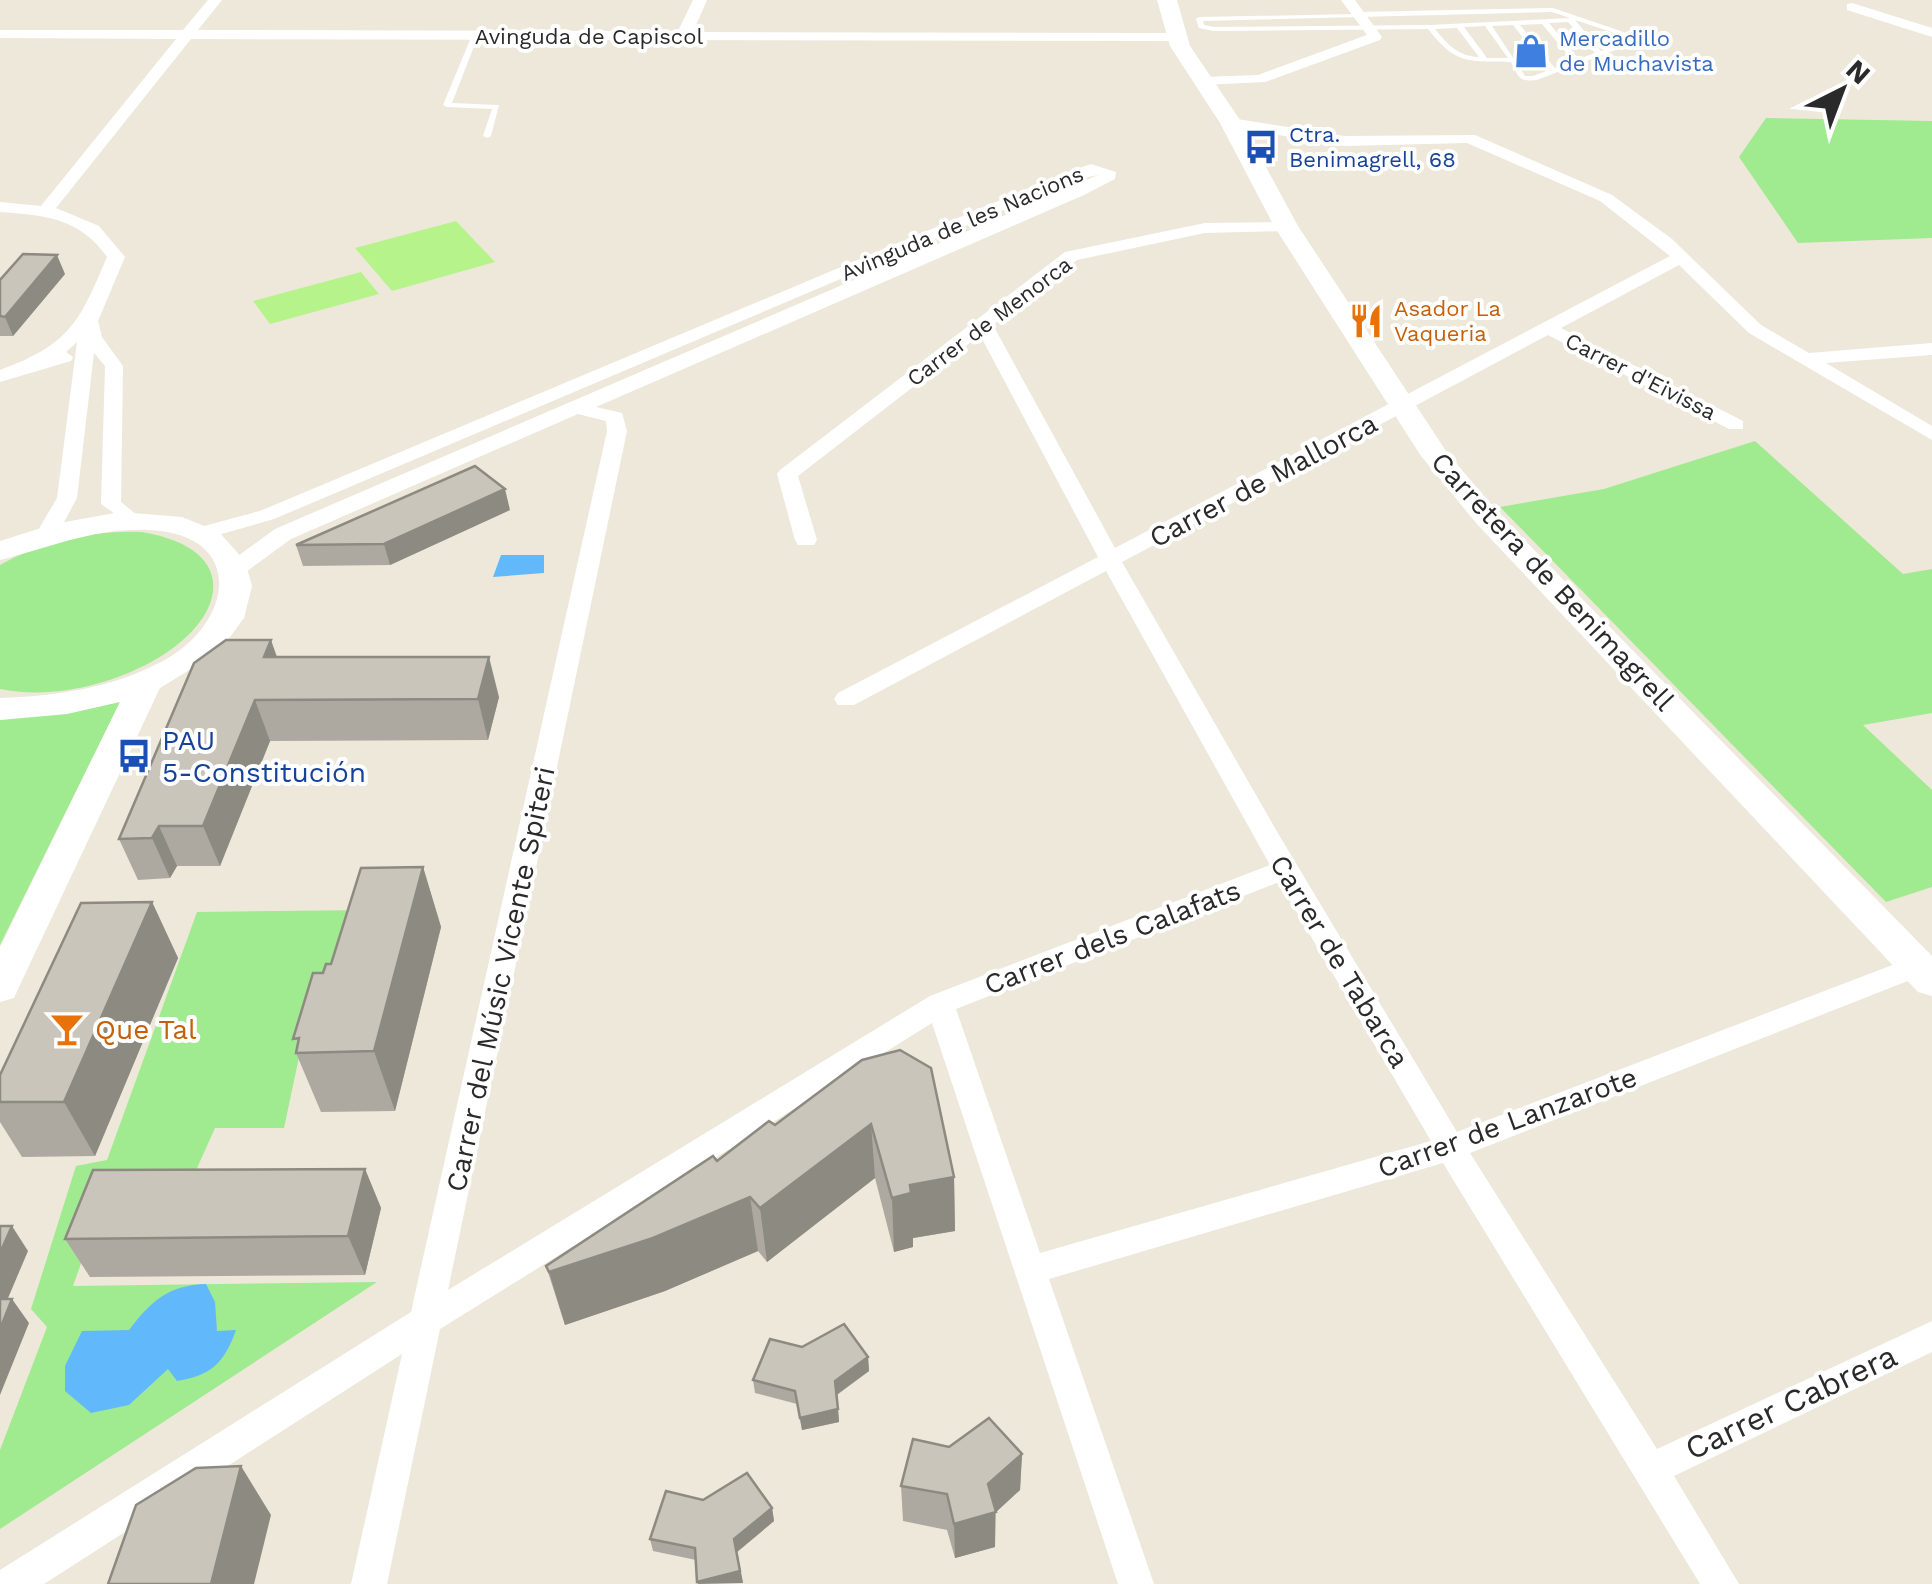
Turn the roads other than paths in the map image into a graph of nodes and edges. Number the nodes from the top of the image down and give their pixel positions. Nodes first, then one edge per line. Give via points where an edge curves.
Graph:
1 (214, 0) edge
2 (700, 0) edge
3 (1166, 0) edge
4 (1348, 0) edge
5 (1852, 7) dead end
6 (1468, 12) junction
7 (1570, 20) junction
8 (1584, 20) junction
9 (1544, 22) junction
10 (1365, 23) junction
11 (1515, 23) junction
12 (1482, 24) junction
13 (1459, 25) junction
14 (1604, 26) junction
15 (1432, 30) junction
16 (1932, 33) edge
17 (0, 34) edge
18 (188, 34) junction
19 (474, 36) junction
20 (683, 37) junction
21 (1178, 37) junction
22 (1622, 46) junction
23 (1600, 54) junction
24 (1484, 59) junction
25 (1514, 60) junction
26 (1576, 62) junction
27 (1554, 71) junction
28 (1202, 80) junction
29 (1234, 128) junction
30 (486, 136) dead end
31 (0, 207) edge
32 (46, 210) junction
33 (1286, 226) junction
34 (1679, 258) junction
35 (88, 321) junction
36 (983, 324) junction
37 (1546, 327) junction
38 (1932, 349) edge
39 (83, 356) junction
40 (48, 358) junction
41 (1806, 359) junction
42 (114, 370) junction
43 (0, 377) edge
44 (78, 396) junction
45 (1402, 406) junction
46 (573, 407) junction
47 (1736, 425) dead end
48 (1932, 434) edge
49 (132, 520) junction
50 (48, 532) junction
51 (201, 534) junction
52 (806, 540) dead end
53 (0, 551) edge
54 (1108, 561) junction
55 (236, 570) junction
56 (146, 683) junction
57 (846, 699) dead end
58 (0, 709) edge
59 (1285, 869) junction
60 (1925, 973) edge
61 (0, 988) edge
62 (940, 1004) junction
63 (1450, 1148) junction
64 (1031, 1270) junction
65 (427, 1320) junction
66 (1932, 1336) edge
67 (1651, 1469) junction
68 (10, 1584) edge
69 (369, 1584) edge
70 (1136, 1584) edge
71 (1721, 1584) edge

1 - 18 street
2 - 20 street
3 - 21 street, Carretera de Benimagrell
4 - 10 street
5 - 16 street
6 - 8 lane via 1553,10
6 - 10 lane
6 - 12 lane
7 - 8 lane
7 - 9 lane
7 - 23 lane
8 - 14 lane
9 - 11 lane
9 - 26 lane
10 - 10 lane via 1198,19 1201,27 1214,29
10 - 15 lane
10 - 28 street via 1260,79
11 - 12 lane
11 - 27 lane
12 - 13 lane
12 - 25 lane
13 - 15 lane
13 - 24 lane
14 - 22 lane
14 - 22 lane via 1640,39
15 - 24 lane via 1458,58
17 - 18 street, Avinguda de Capiscol
18 - 19 street, Avinguda de Capiscol
18 - 32 street
19 - 20 street, Avinguda de Capiscol
19 - 30 lane via 446,105 496,107
20 - 21 street, Avinguda de Capiscol
21 - 28 street, Carretera de Benimagrell
22 - 23 lane
23 - 26 lane
24 - 25 lane
25 - 27 lane via 1523,78
26 - 27 lane
28 - 29 street, Carretera de Benimagrell
29 - 33 street, Carretera de Benimagrell
29 - 34 street via 1344,141 1469,138 1606,198
31 - 32 street
32 - 35 street via 101,232 116,257
33 - 36 street, Carrer de Menorca via 1205,228 1071,256
33 - 45 street, Carretera de Benimagrell
34 - 37 street, Carrer de Mallorca
34 - 41 street via 1755,329
35 - 39 street
35 - 40 street
35 - 42 street
36 - 52 street, Carrer de Menorca via 787,474
36 - 54 street, Carrer de Tabarca
37 - 45 street, Carrer de Mallorca
37 - 47 street, Carrer d'Eivissa
38 - 41 street
39 - 40 street
39 - 42 street
39 - 44 street
40 - 43 street
41 - 48 street
42 - 49 street via 111,504
43 - 44 street via 46,372 67,379
44 - 50 street via 67,498
45 - 54 street, Carrer de Mallorca
45 - 60 street, Carretera de Benimagrell via 1487,518
46 - 51 street, Avinguda de les Nacions via 1078,192 1108,172 1092,168 1066,178 267,515
46 - 55 street, Avinguda de les Nacions via 283,534
46 - 65 street, Carrer del Músic Vicente Spiteri via 615,417 617,431
49 - 50 street
49 - 51 street
50 - 53 street
51 - 55 street via 220,546
54 - 57 street, Carrer de Mallorca
54 - 59 street, Carrer de Tabarca
55 - 56 street via 232,610 206,643
56 - 58 street via 100,700
56 - 61 street
59 - 62 street, Carrer dels Calafats
59 - 63 street, Carrer de Tabarca
60 - 63 street, Carrer de Lanzarote
62 - 64 street
62 - 65 street, Carrer dels Calafats
63 - 64 street, Carrer de Lanzarote
63 - 67 street, Carrer de Tabarca
64 - 70 street
65 - 68 street, Carrer dels Calafats
65 - 69 street, Carrer del Músic Vicente Spiteri
66 - 67 street, Carrer Cabrera
67 - 71 street, Carrer de Tabarca

